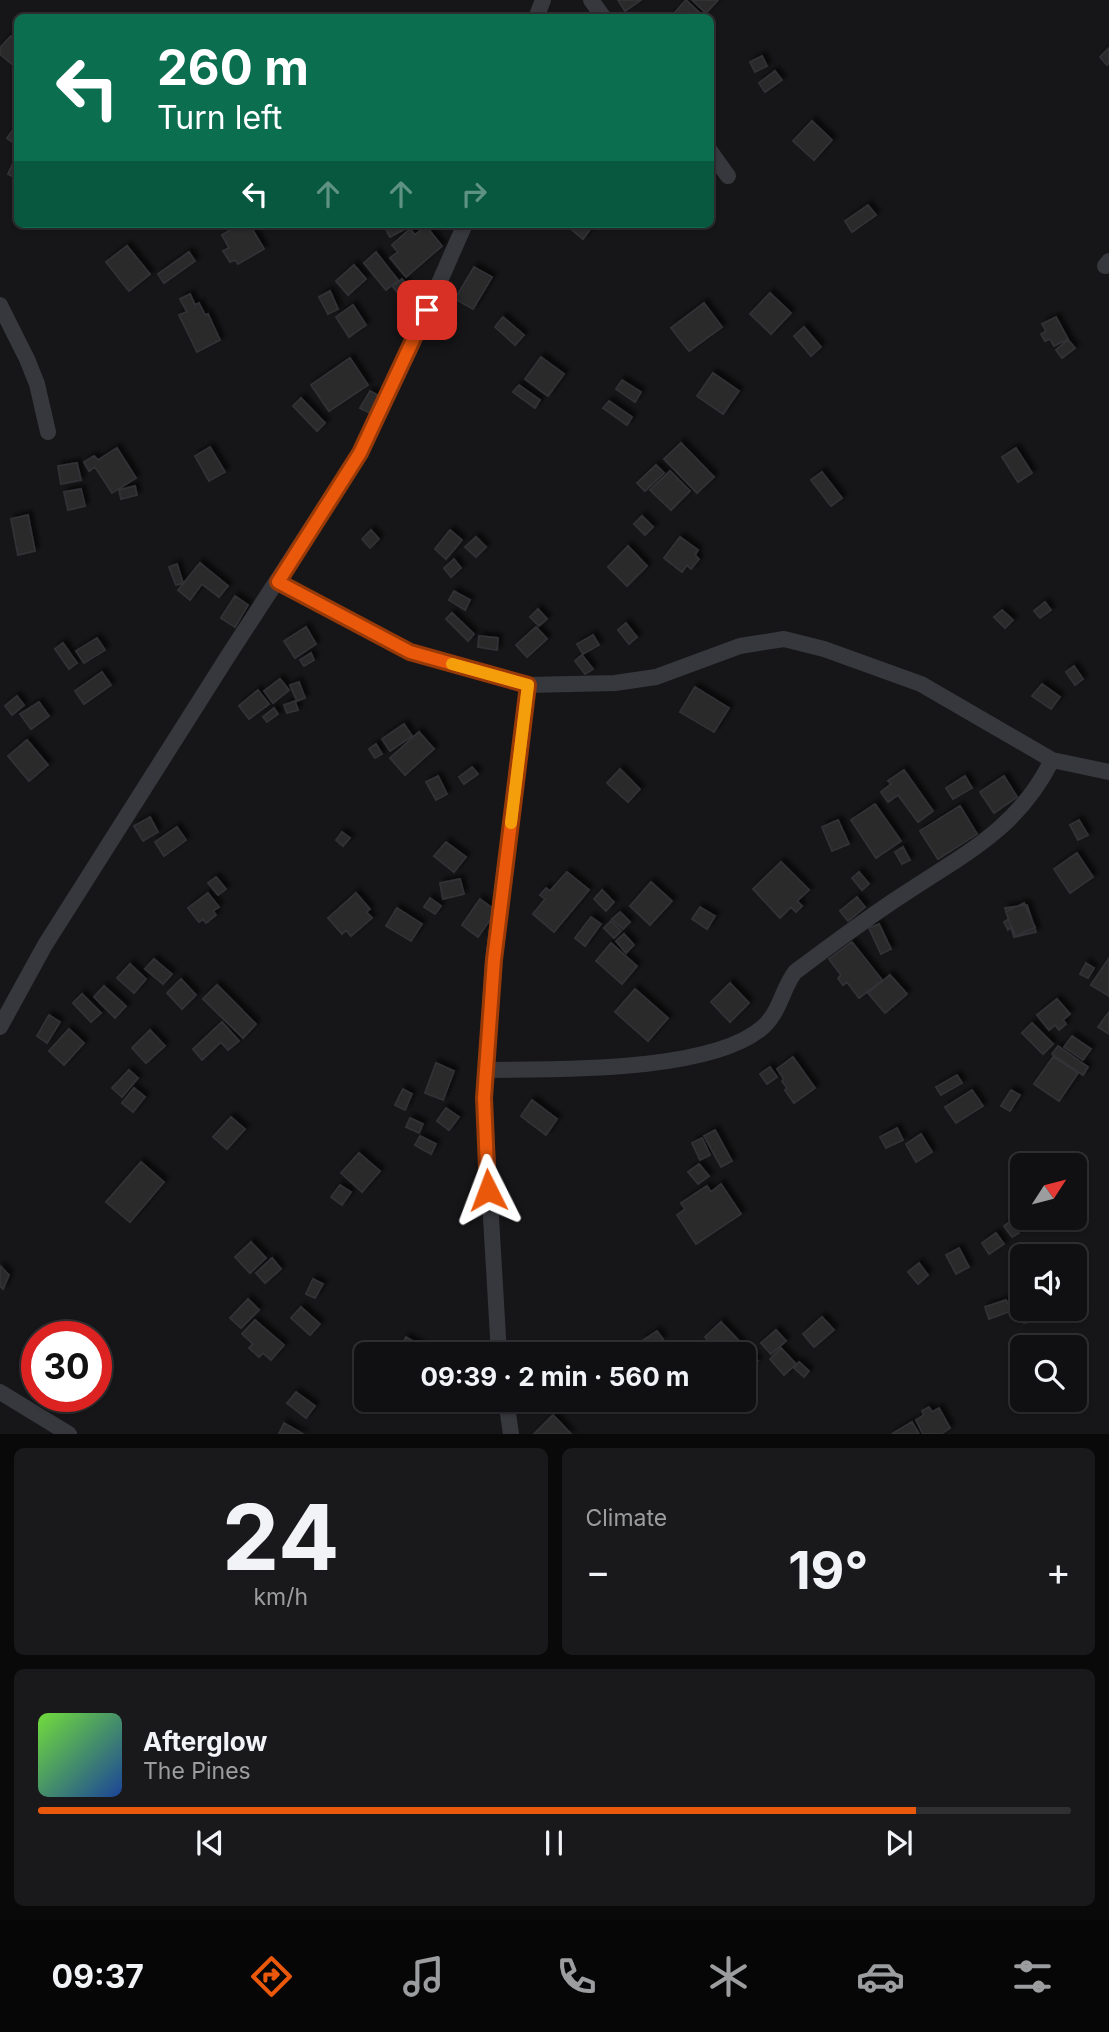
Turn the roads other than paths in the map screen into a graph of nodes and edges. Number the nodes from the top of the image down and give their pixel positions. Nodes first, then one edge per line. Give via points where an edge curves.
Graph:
1 (714, 157) edge
2 (728, 176) dead end
3 (463, 228) edge
4 (0, 305) edge
5 (48, 432) dead end
6 (278, 582) junction
7 (528, 685) junction
8 (1052, 760) junction
9 (1109, 772) edge
10 (0, 1027) edge
11 (486, 1070) junction
12 (498, 1342) edge
13 (0, 1392) edge
14 (508, 1412) edge
15 (69, 1433) edge
16 (511, 1433) edge

1 - 2 street
3 - 6 street via 360,453
4 - 5 street via 37,384
6 - 7 street via 410,652
6 - 10 street via 45,945
7 - 8 street via 656,677 740,646 784,639 920,684
7 - 11 street via 494,960
8 - 9 street
8 - 11 street via 1017,811 985,842 795,972 775,1013 748,1038 681,1059 597,1068
11 - 12 street
13 - 15 street
14 - 16 street

